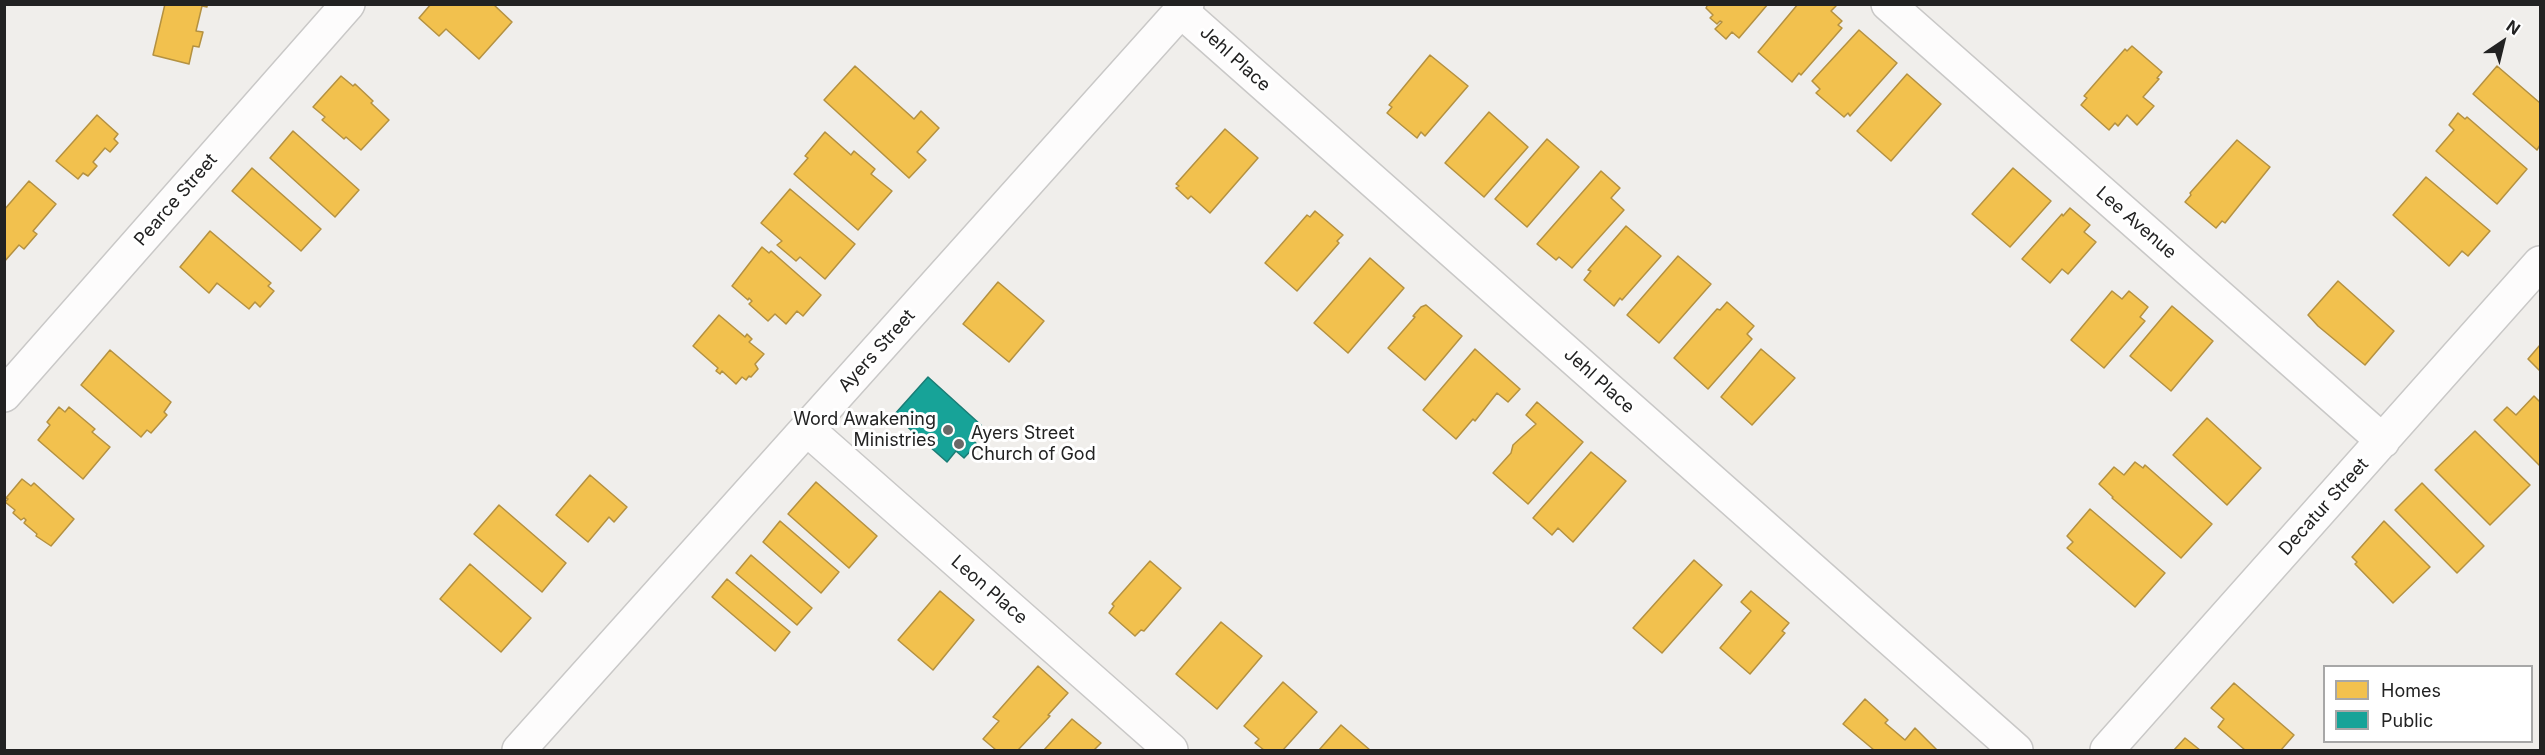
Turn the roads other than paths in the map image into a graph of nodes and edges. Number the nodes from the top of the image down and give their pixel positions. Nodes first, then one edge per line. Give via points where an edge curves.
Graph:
1 (1888, 4) edge
2 (1184, 8) edge
3 (337, 9) edge
4 (2541, 263) edge
5 (4, 395) edge
6 (807, 429) junction
7 (2383, 441) junction
8 (529, 747) edge
9 (1171, 750) edge
10 (2016, 750) edge
11 (2107, 750) edge

1 - 7 street, Lee Avenue
2 - 6 street, Ayers Street
2 - 10 street, Jehl Place
3 - 5 street, Pearce Street
4 - 7 street, Decatur Street
6 - 8 street, Ayers Street
6 - 9 street, Leon Place
7 - 11 street, Decatur Street

